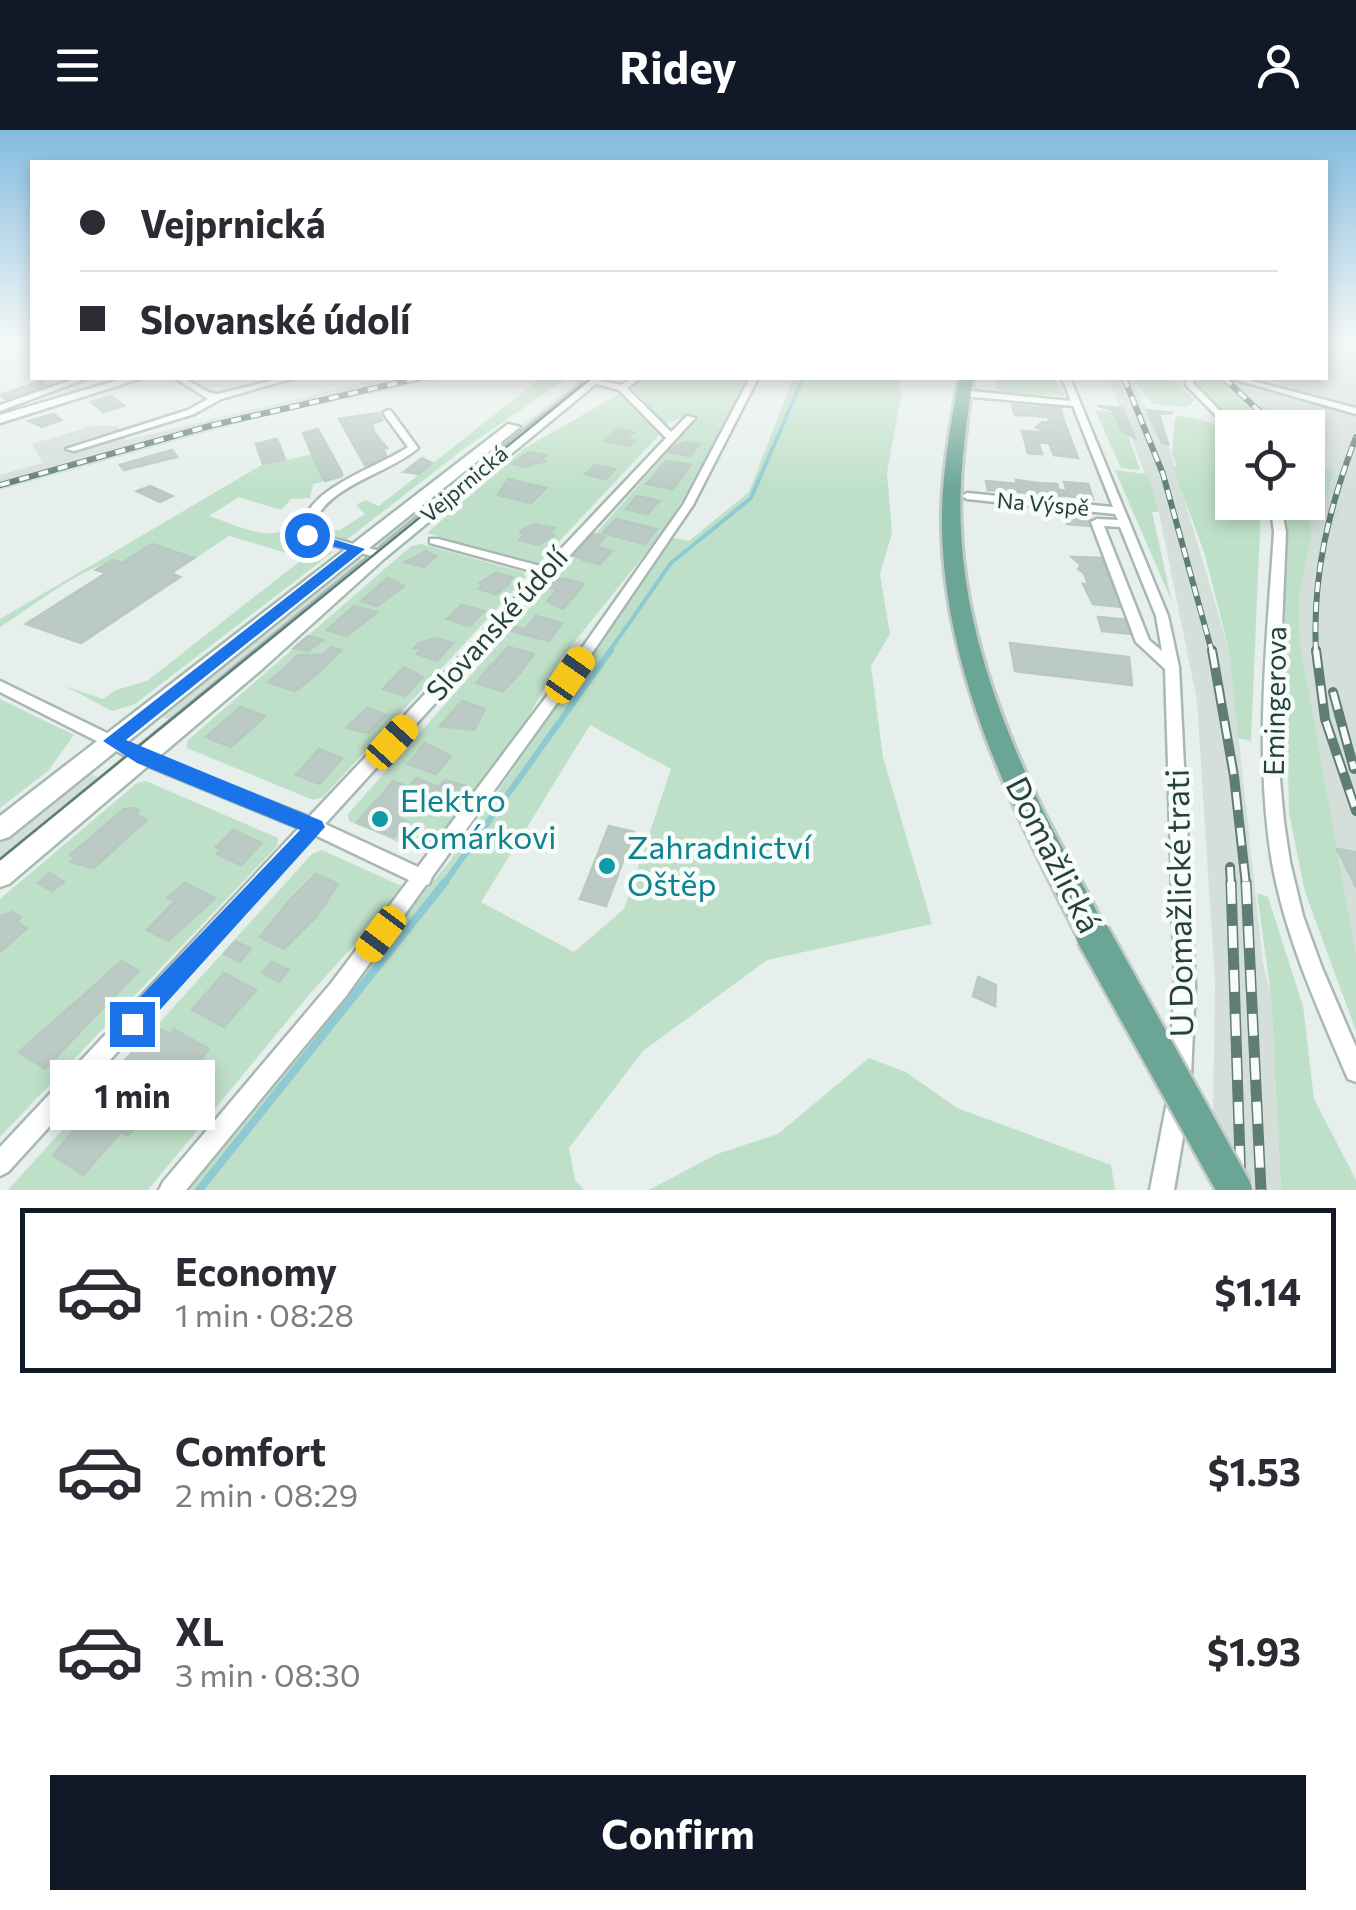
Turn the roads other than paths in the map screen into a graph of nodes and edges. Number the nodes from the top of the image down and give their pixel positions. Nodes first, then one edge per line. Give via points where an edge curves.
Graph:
1 (49, 390) edge
2 (94, 390) edge
3 (199, 390) edge
4 (240, 390) edge
5 (572, 390) edge
6 (573, 390) edge
7 (624, 390) edge
8 (748, 390) edge
9 (968, 390) edge
10 (979, 390) edge
11 (1071, 390) edge
12 (1196, 390) edge
13 (1280, 390) edge
14 (218, 396) junction
15 (1076, 404) junction
16 (0, 408) edge
17 (1215, 410) edge
18 (1356, 411) edge
19 (388, 413) dead end
20 (0, 418) edge
21 (690, 418) dead end
22 (670, 438) junction
23 (71, 449) dead end
24 (960, 495) junction
25 (1122, 518) junction
26 (1278, 520) edge
27 (434, 541) dead end
28 (358, 549) junction
29 (379, 554) junction
30 (544, 571) junction
31 (1172, 666) junction
32 (0, 686) edge
33 (112, 741) junction
34 (144, 758) junction
35 (315, 827) junction
36 (0, 830) edge
37 (0, 876) edge
38 (423, 878) junction
39 (1356, 1071) edge
40 (0, 1164) edge
41 (171, 1190) edge
42 (1162, 1190) edge
43 (1236, 1190) edge

1 - 16 street
2 - 20 main road
3 - 14 street
4 - 14 street
5 - 28 main road, Vejprnická
6 - 29 main road, Vejprnická
7 - 22 street
8 - 38 street via 688,506
9 - 24 main road, Domažlická
10 - 15 street
11 - 15 street
12 - 17 street
13 - 18 street
14 - 23 street via 191,412
15 - 25 street
19 - 28 street via 412,448 383,470 328,494 306,514 307,535
21 - 22 street, Slovanské údolí
22 - 30 street, Slovanské údolí
24 - 25 street, Na Výspě
24 - 43 main road, Domažlická, bridge via 952,571 968,658 1015,782
25 - 31 street, U Domažlické trati via 1162,616
25 - 31 street via 1096,522 1143,642
26 - 39 street, Emingerova via 1273,796 1290,898
27 - 30 street
28 - 29 street
28 - 33 main road, Vejprnická
29 - 34 main road, Vejprnická
30 - 35 street, Slovanské údolí
31 - 42 street, U Domažlické trati via 1185,985 1178,1104
32 - 33 street
33 - 34 street
33 - 36 main road, Vejprnická
34 - 35 street
34 - 37 main road, Vejprnická
35 - 38 street
35 - 40 street, Slovanské údolí
38 - 41 street

